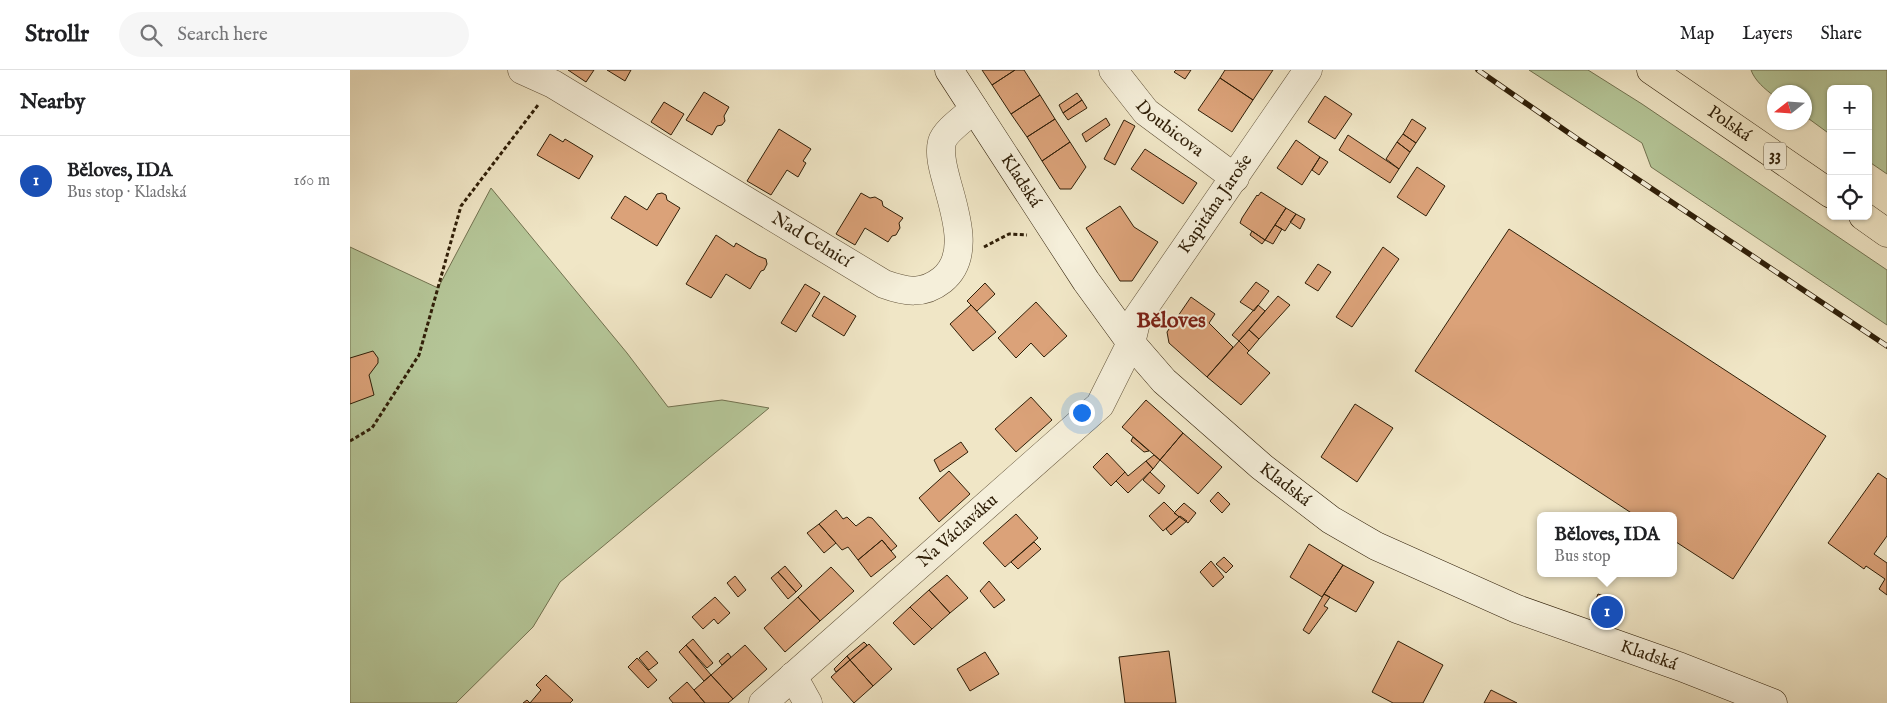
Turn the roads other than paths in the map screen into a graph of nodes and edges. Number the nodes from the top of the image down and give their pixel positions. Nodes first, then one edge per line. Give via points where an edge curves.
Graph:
1 (522, 70) edge
2 (949, 70) edge
3 (1113, 70) edge
4 (1308, 70) edge
5 (1651, 70) edge
6 (974, 110) junction
7 (1235, 178) junction
8 (1827, 191) edge
9 (1869, 220) edge
10 (1887, 233) edge
11 (1131, 343) junction
12 (793, 676) junction
13 (763, 703) edge
14 (808, 703) edge
15 (1772, 703) edge

1 - 6 street, Nad Celnicí via 553,84 884,284 900,290 933,287 956,261 959,236 942,162 942,141
2 - 6 street, Kladská
3 - 7 street, Doubicova via 1146,112
4 - 7 street, Kapitána Jaroše
5 - 8 main road, Polská / 33
6 - 11 street, Kladská via 1086,281
7 - 11 street, Kapitána Jaroše via 1137,318
9 - 10 main road
11 - 12 street, Na Václaváku via 1100,405
11 - 15 street, Kladská via 1164,381 1262,468 1332,520 1376,546 1517,609
12 - 13 street, Na Václaváku
12 - 14 street

